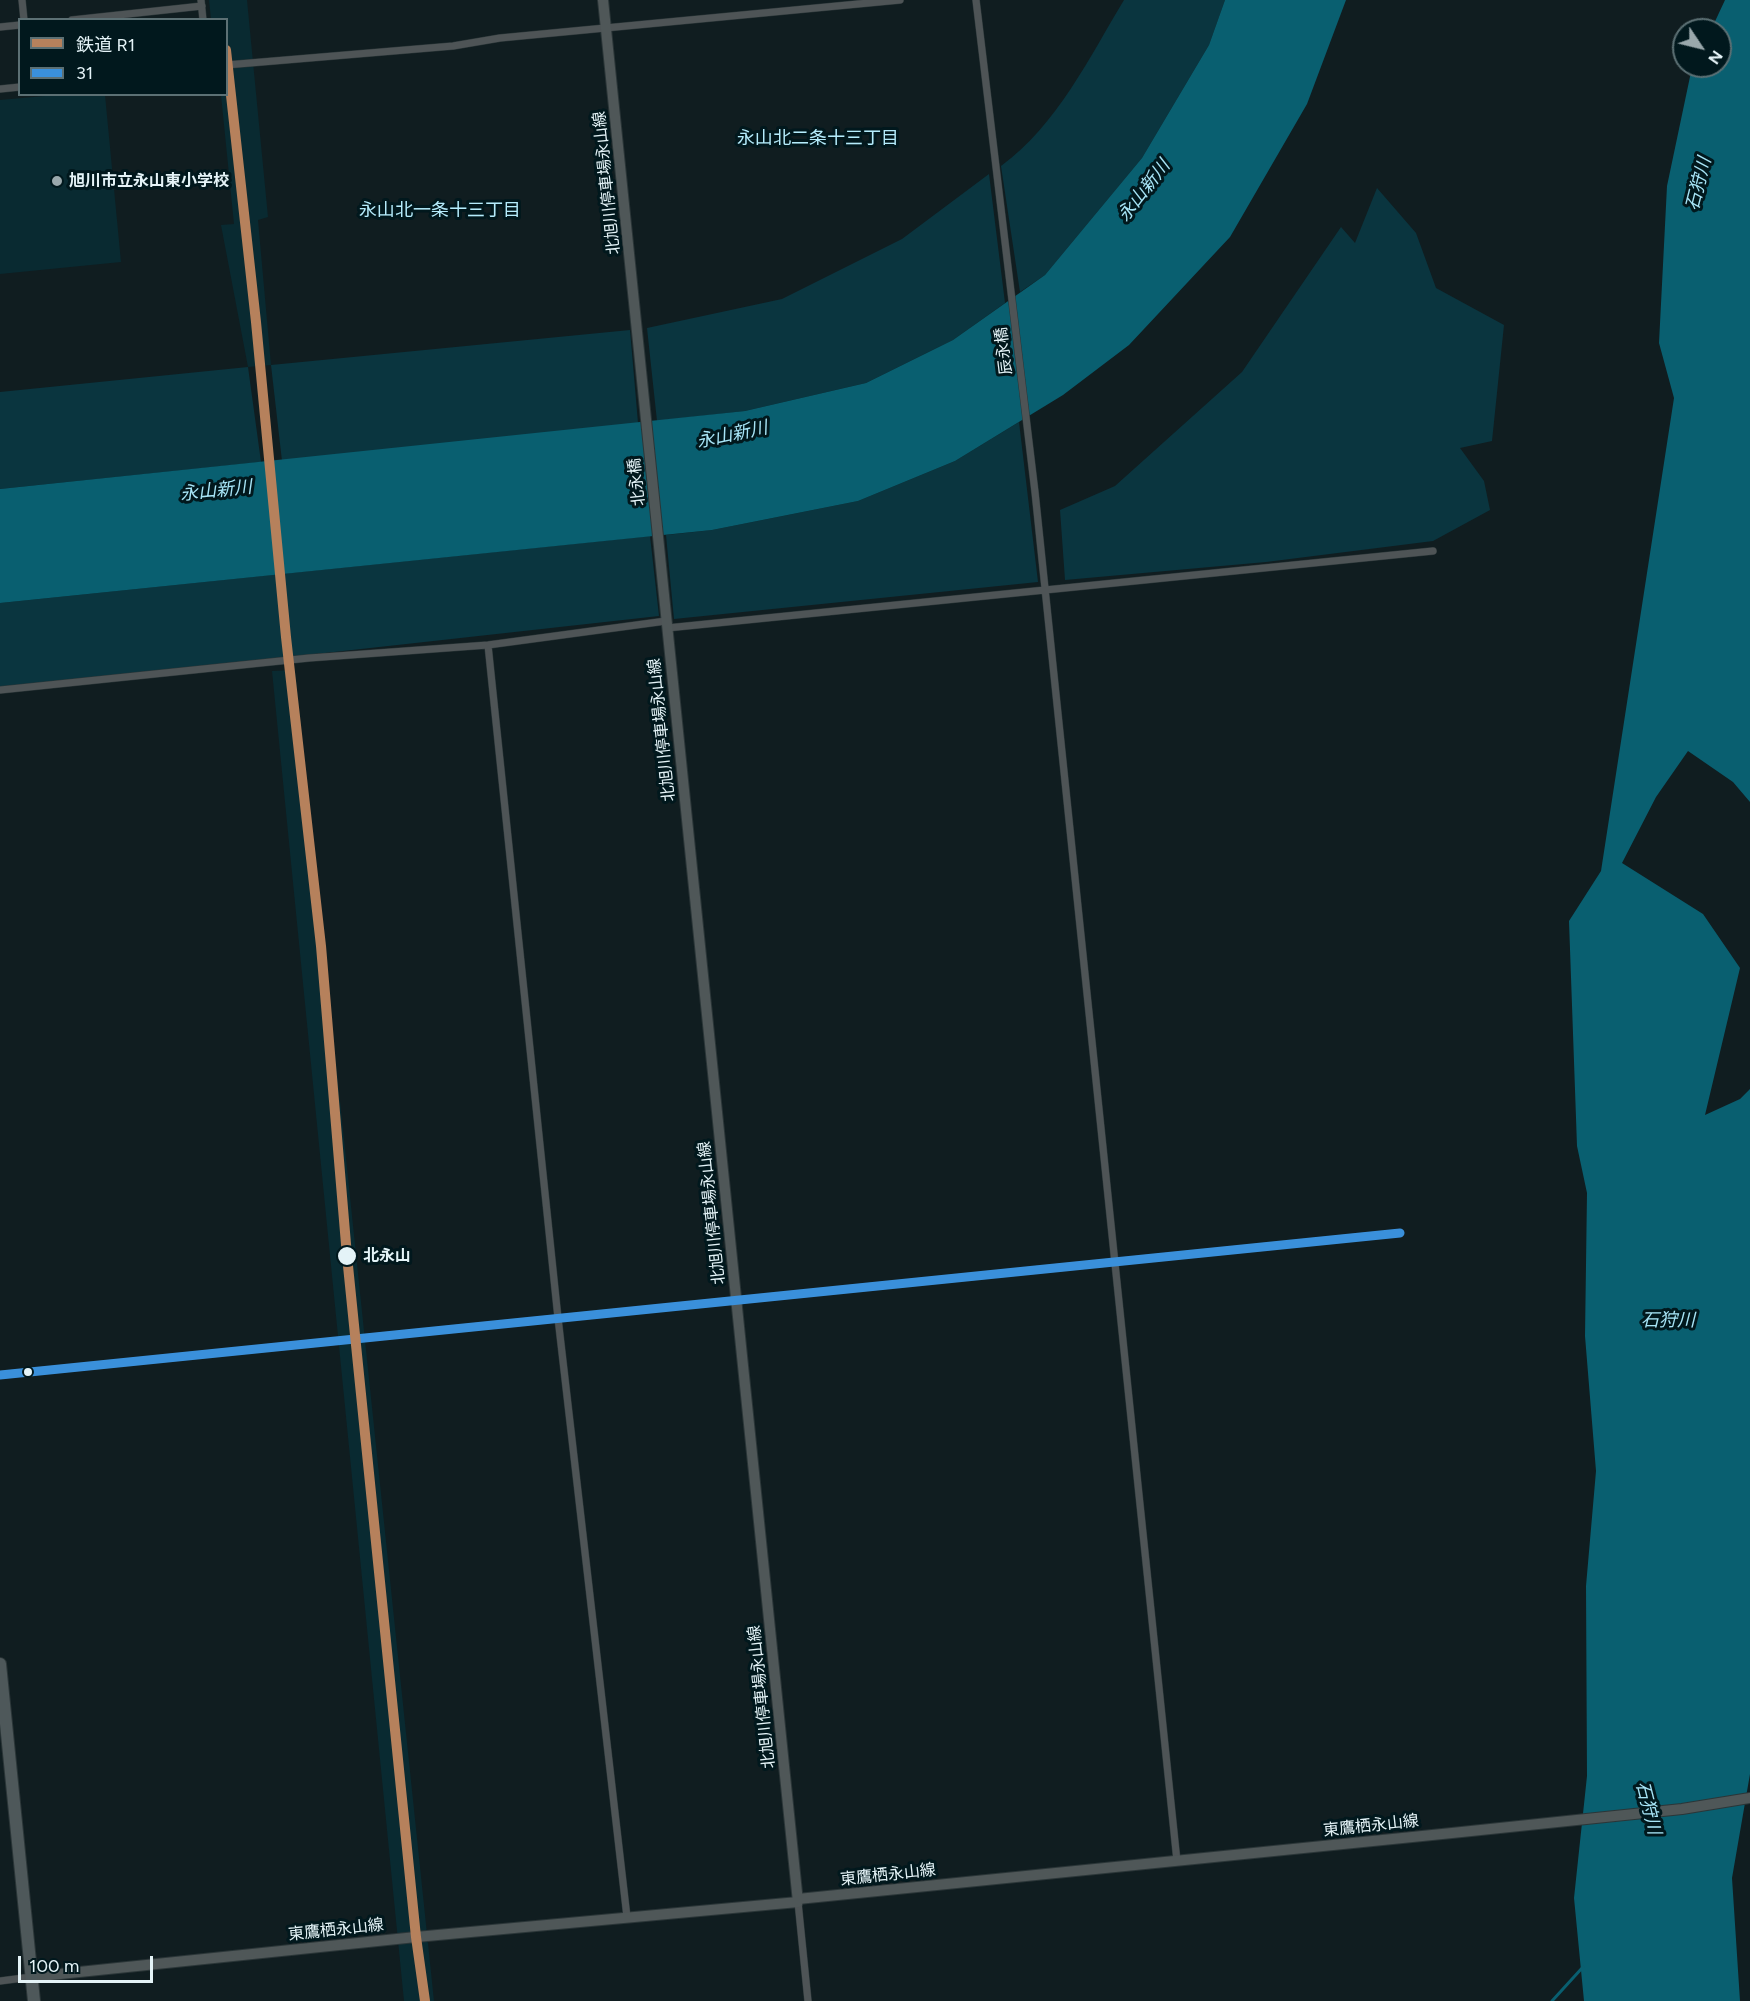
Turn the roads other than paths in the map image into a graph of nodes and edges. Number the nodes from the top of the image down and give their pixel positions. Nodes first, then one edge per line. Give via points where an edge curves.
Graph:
1 (22, 0) edge
2 (603, 0) edge
3 (900, 0) edge
4 (976, 0) edge
5 (201, 3) edge
6 (24, 18) edge
7 (87, 18) edge
8 (203, 18) edge
9 (18, 25) edge
10 (0, 27) edge
11 (606, 28) junction
12 (228, 65) edge
13 (18, 87) edge
14 (0, 89) edge
15 (640, 364) joint
16 (1433, 551) dead end
17 (1045, 590) junction
18 (663, 597) joint
19 (666, 625) junction
20 (488, 645) junction
21 (0, 690) edge
22 (1400, 1233) dead end
23 (1115, 1261) junction
24 (735, 1300) junction
25 (558, 1318) junction
26 (0, 1374) edge
27 (0, 1664) edge
28 (1750, 1798) edge
29 (1176, 1861) junction
30 (798, 1900) junction
31 (627, 1917) junction
32 (31, 1977) junction
33 (0, 1981) edge
34 (34, 2001) edge
35 (808, 2001) edge

1 - 6 street
2 - 11 main road, 北旭川停車場永山線
3 - 11 street
4 - 17 street, 辰永橋
5 - 7 street
5 - 8 street
9 - 10 street
11 - 12 street via 453,46
11 - 15 main road, 北旭川停車場永山線
13 - 14 street
15 - 18 main road, 北永橋
16 - 17 street
17 - 19 street
17 - 23 street, 辰永橋
18 - 19 main road, 北旭川停車場永山線
19 - 20 street
19 - 24 main road, 北旭川停車場永山線
20 - 21 street via 309,658
20 - 25 street
22 - 23 street
23 - 24 street
23 - 29 street, 辰永橋
24 - 25 street
24 - 30 main road, 北旭川停車場永山線
25 - 26 street
25 - 31 street
27 - 32 highway
28 - 29 main road, 東鷹栖永山線 via 1682,1809
29 - 30 main road, 東鷹栖永山線
30 - 31 main road, 東鷹栖永山線
30 - 35 street
31 - 32 main road, 東鷹栖永山線
32 - 33 street
32 - 34 highway

